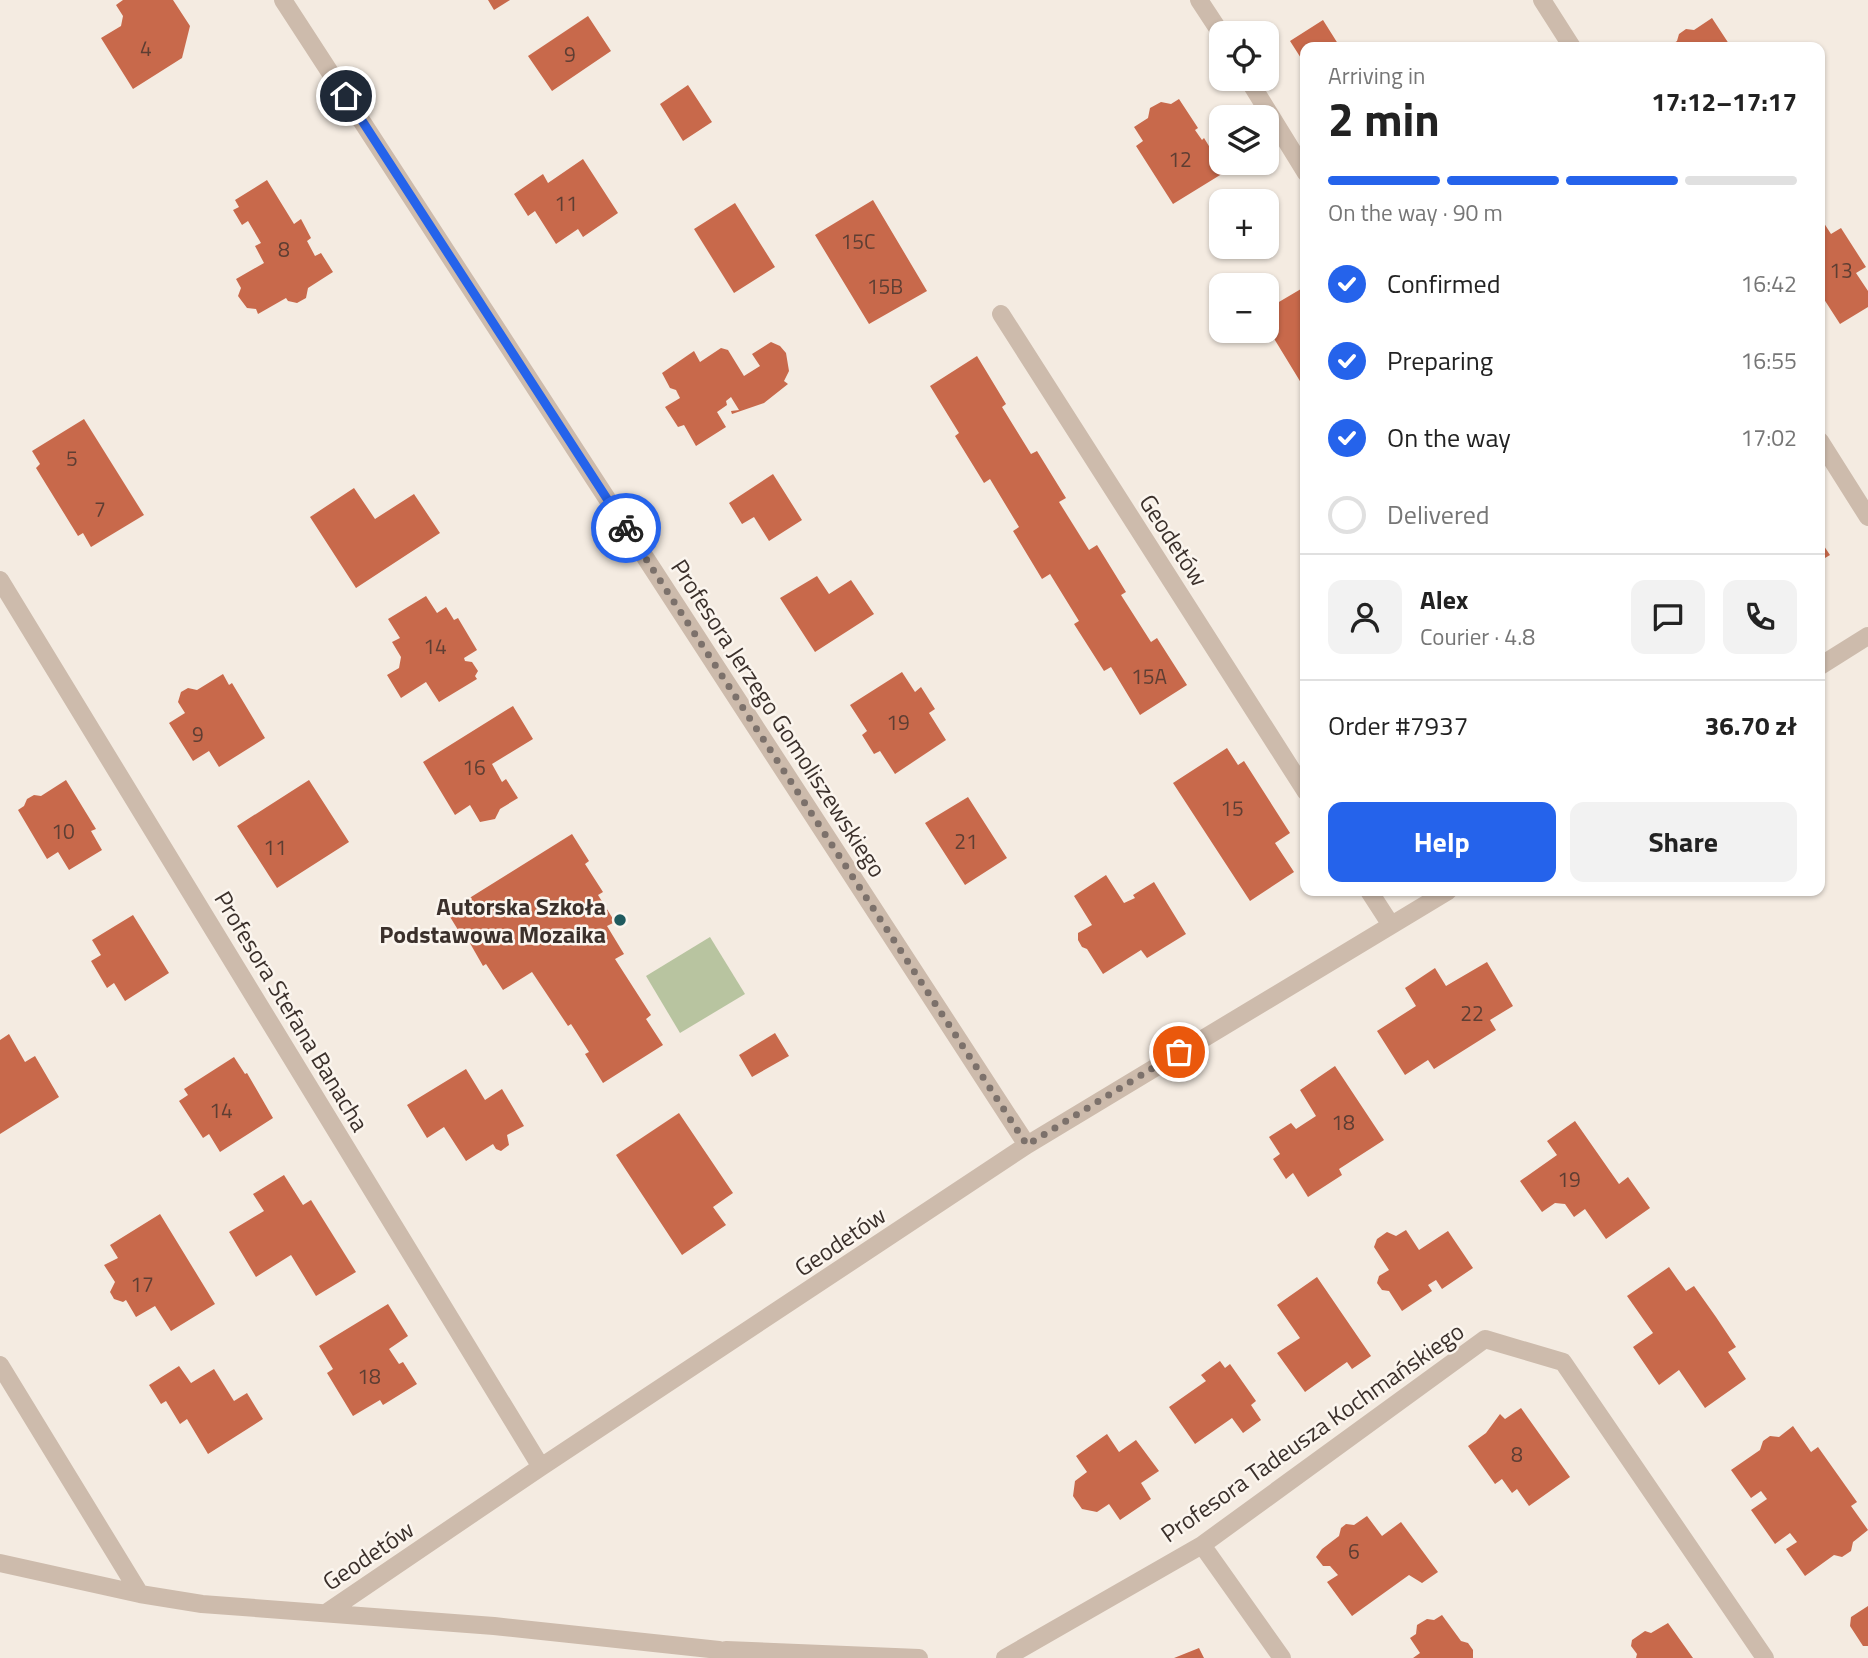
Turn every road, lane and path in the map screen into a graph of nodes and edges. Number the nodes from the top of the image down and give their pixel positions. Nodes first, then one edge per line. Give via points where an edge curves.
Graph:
1 (283, 0) edge
2 (1199, 0) edge
3 (1542, 0) edge
4 (1213, 21) edge
5 (1569, 42) edge
6 (1255, 91) edge
7 (1300, 163) edge
8 (1001, 314) dead end
9 (1825, 449) edge
10 (1868, 517) edge
11 (0, 580) edge
12 (1868, 636) edge
13 (1825, 663) edge
14 (1300, 783) edge
15 (1372, 896) edge
16 (1440, 896) edge
17 (1391, 925) junction
18 (1027, 1145) junction
19 (0, 1365) edge
20 (541, 1467) junction
21 (1202, 1545) junction
22 (0, 1563) edge
23 (140, 1594) junction
24 (327, 1613) junction
25 (719, 1650) junction
26 (738, 1658) edge
27 (919, 1658) edge
28 (1005, 1658) edge
29 (1282, 1658) edge
30 (1765, 1658) edge

1 - 18 street, Profesora Jerzego Gomoliszewskiego
2 - 4 street
3 - 5 street
6 - 7 street
8 - 14 street, Geodetów
9 - 10 street
11 - 20 street, Profesora Stefana Banacha
12 - 13 street
15 - 17 street
16 - 17 street, Geodetów
17 - 18 street, Geodetów
18 - 20 street, Geodetów
19 - 23 street
20 - 24 street, Geodetów
21 - 28 street, Profesora Tadeusza Kochmańskiego
21 - 29 street
21 - 30 street, Profesora Tadeusza Kochmańskiego via 1485,1339 1563,1362
22 - 23 street
23 - 24 street via 202,1604
24 - 25 street
25 - 26 street
25 - 27 street

